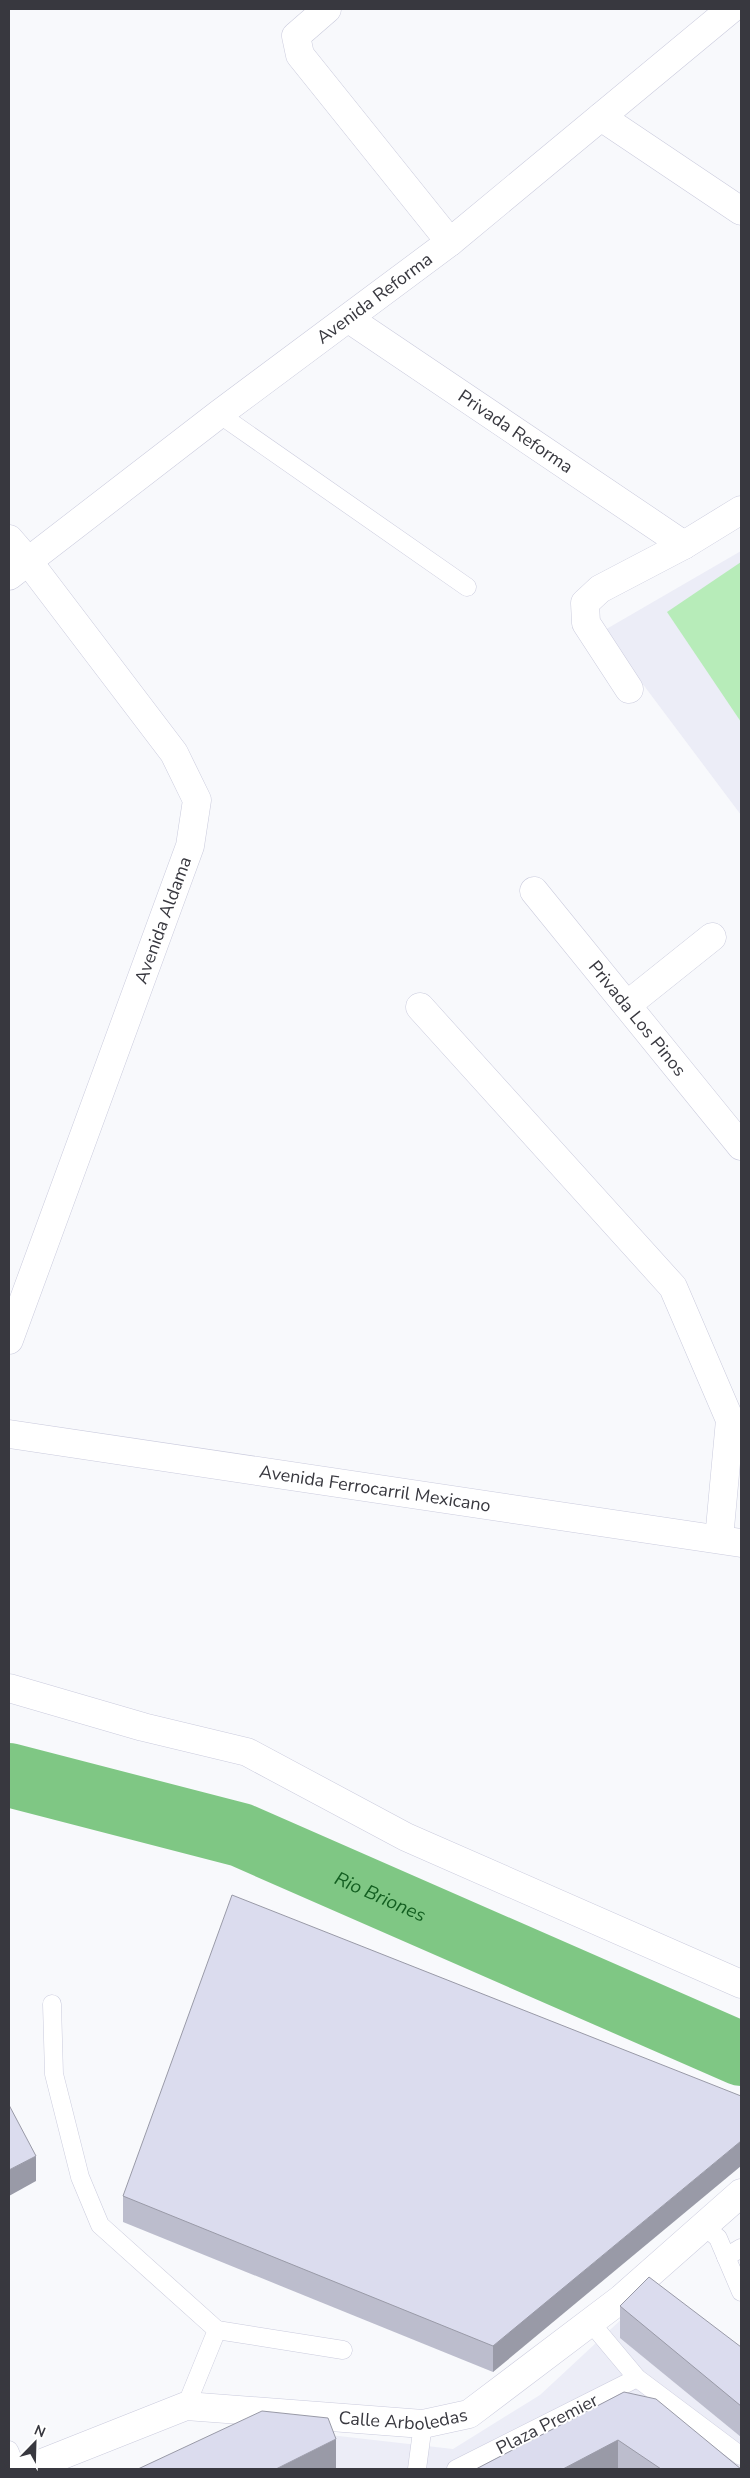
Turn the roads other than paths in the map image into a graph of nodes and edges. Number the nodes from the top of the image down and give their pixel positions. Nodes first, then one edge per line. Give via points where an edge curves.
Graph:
1 (327, 9) edge
2 (730, 9) edge
3 (601, 117) junction
4 (741, 211) edge
5 (450, 242) junction
6 (349, 319) junction
7 (219, 414) junction
8 (741, 510) edge
9 (9, 539) edge
10 (684, 545) junction
11 (18, 569) edge
12 (467, 587) dead end
13 (629, 688) dead end
14 (534, 891) dead end
15 (712, 937) dead end
16 (627, 1005) junction
17 (420, 1007) dead end
18 (741, 1146) edge
19 (9, 1340) edge
20 (9, 1434) edge
21 (730, 1541) edge
22 (9, 1688) edge
23 (741, 1984) edge
24 (52, 2004) dead end
25 (741, 2193) edge
26 (704, 2226) junction
27 (733, 2252) edge
28 (741, 2292) edge
29 (591, 2323) junction
30 (217, 2330) junction
31 (343, 2350) dead end
32 (637, 2378) junction
33 (186, 2406) junction
34 (423, 2424) junction
35 (9, 2450) edge
36 (741, 2456) edge
37 (17, 2469) edge
38 (27, 2469) edge
39 (417, 2469) edge
40 (456, 2469) edge

1 - 5 street via 296,36 300,55
2 - 3 street, Avenida Reforma
3 - 4 street
3 - 5 street, Avenida Reforma
5 - 6 street, Avenida Reforma
6 - 7 street, Avenida Reforma
6 - 10 street, Privada Reforma
7 - 11 street, Avenida Reforma
7 - 12 lane
8 - 10 street
9 - 11 street, Avenida Aldama
10 - 13 street via 600,589 585,603 586,622
11 - 19 street, Avenida Aldama via 174,753 197,800 190,846
14 - 16 street, Privada Los Pinos
15 - 16 street
16 - 18 street, Privada Los Pinos
17 - 21 street via 673,1287 730,1420
20 - 21 street, Avenida Ferrocarril Mexicano
22 - 23 street via 143,1727 247,1752 406,1837
24 - 30 lane via 54,2074 80,2177 100,2225
25 - 26 street, Calle Arboledas
26 - 27 lane
26 - 29 street, Calle Arboledas
27 - 28 lane
29 - 32 lane
29 - 34 street, Calle Arboledas via 469,2414
30 - 31 lane
30 - 33 lane
32 - 36 lane
32 - 40 lane, Plaza Premier
33 - 34 street, Calle Arboledas
33 - 38 street, Calle Arboledas
34 - 39 lane
35 - 37 lane

